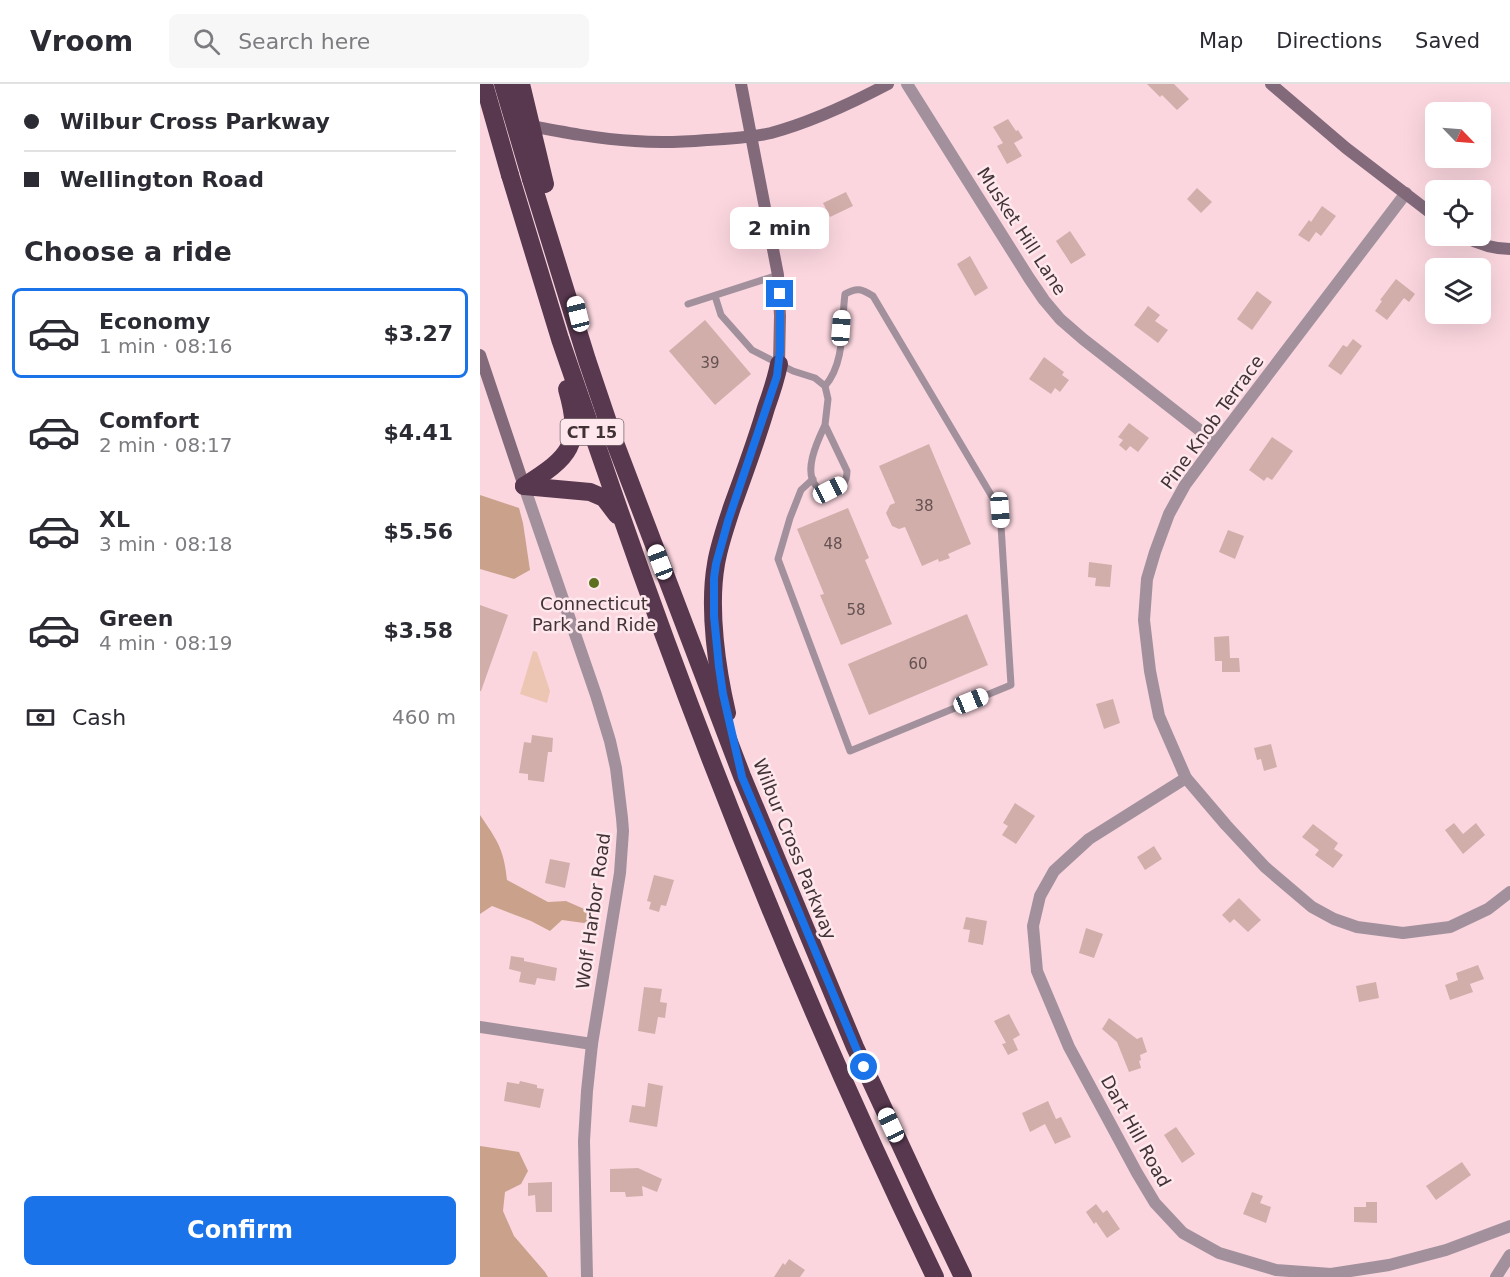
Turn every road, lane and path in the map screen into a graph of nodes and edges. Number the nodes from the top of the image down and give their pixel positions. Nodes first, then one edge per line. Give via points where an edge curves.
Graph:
1 (484, 84) edge
2 (503, 84) edge
3 (521, 84) edge
4 (741, 84) edge
5 (888, 84) edge
6 (908, 84) edge
7 (1270, 84) edge
8 (480, 114) edge
9 (752, 137) junction
10 (538, 182) junction
11 (1406, 193) junction
12 (1425, 208) edge
13 (1485, 246) edge
14 (1510, 249) edge
15 (778, 274) junction
16 (714, 296) junction
17 (688, 304) dead end
18 (561, 340) junction
19 (480, 355) edge
20 (779, 364) junction
21 (825, 386) junction
22 (825, 425) junction
23 (1216, 442) junction
24 (813, 478) junction
25 (524, 486) junction
26 (624, 525) junction
27 (742, 777) junction
28 (1186, 778) junction
29 (1510, 892) edge
30 (480, 1027) edge
31 (592, 1044) junction
32 (1510, 1226) edge
33 (1510, 1256) edge
34 (587, 1277) edge
35 (935, 1277) edge
36 (963, 1277) edge
37 (1496, 1277) edge

1 - 18 highway, CT 15, bridge
2 - 10 highway, Wilbur Cross Parkway / CT 15, bridge
3 - 10 highway, bridge
4 - 9 main road
5 - 9 main road via 811,120
6 - 23 street, Musket Hill Lane via 1029,278 1060,319
7 - 11 main road
8 - 9 main road via 563,132 634,141
9 - 15 main road
10 - 27 highway, Wilbur Cross Parkway / CT 15 via 600,400
11 - 12 main road
11 - 23 street, Pine Knob Terrace
13 - 14 main road
15 - 16 lane
15 - 20 main road
16 - 17 lane
16 - 20 lane via 721,315 752,350
18 - 25 highway via 562,372 572,412 571,442 557,464
18 - 26 highway, CT 15
19 - 25 main road, Wolf Harbor Road
20 - 21 lane
20 - 27 highway via 719,550 714,578 720,676
21 - 22 lane
21 - 24 lane via 836,367 845,294 854,289 864,290 873,296 1000,510 1011,685 850,751 777,559 801,490
22 - 24 lane via 811,464
22 - 24 lane via 847,477 843,484 830,490 816,487
23 - 28 street, Pine Knob Terrace via 1169,514 1147,579 1144,620 1150,671 1159,716
25 - 26 highway via 597,495 604,498
25 - 31 street, Wolf Harbor Road via 596,695 620,795 620,873
26 - 35 highway, CT 15 via 742,842 826,1041
27 - 36 highway, Wilbur Cross Parkway / CT 15 via 855,1047
28 - 29 street, Pine Knob Terrace via 1265,867 1312,907 1334,919 1381,931 1427,931 1450,927 1488,909
28 - 32 street, Dart Hill Road via 1089,839 1054,871 1040,896 1032,926 1037,970 1069,1047 1155,1203 1183,1233 1219,1253 1276,1270 1331,1274 1434,1253
30 - 31 street
31 - 34 street, Wolf Harbor Road via 584,1141
33 - 37 street

